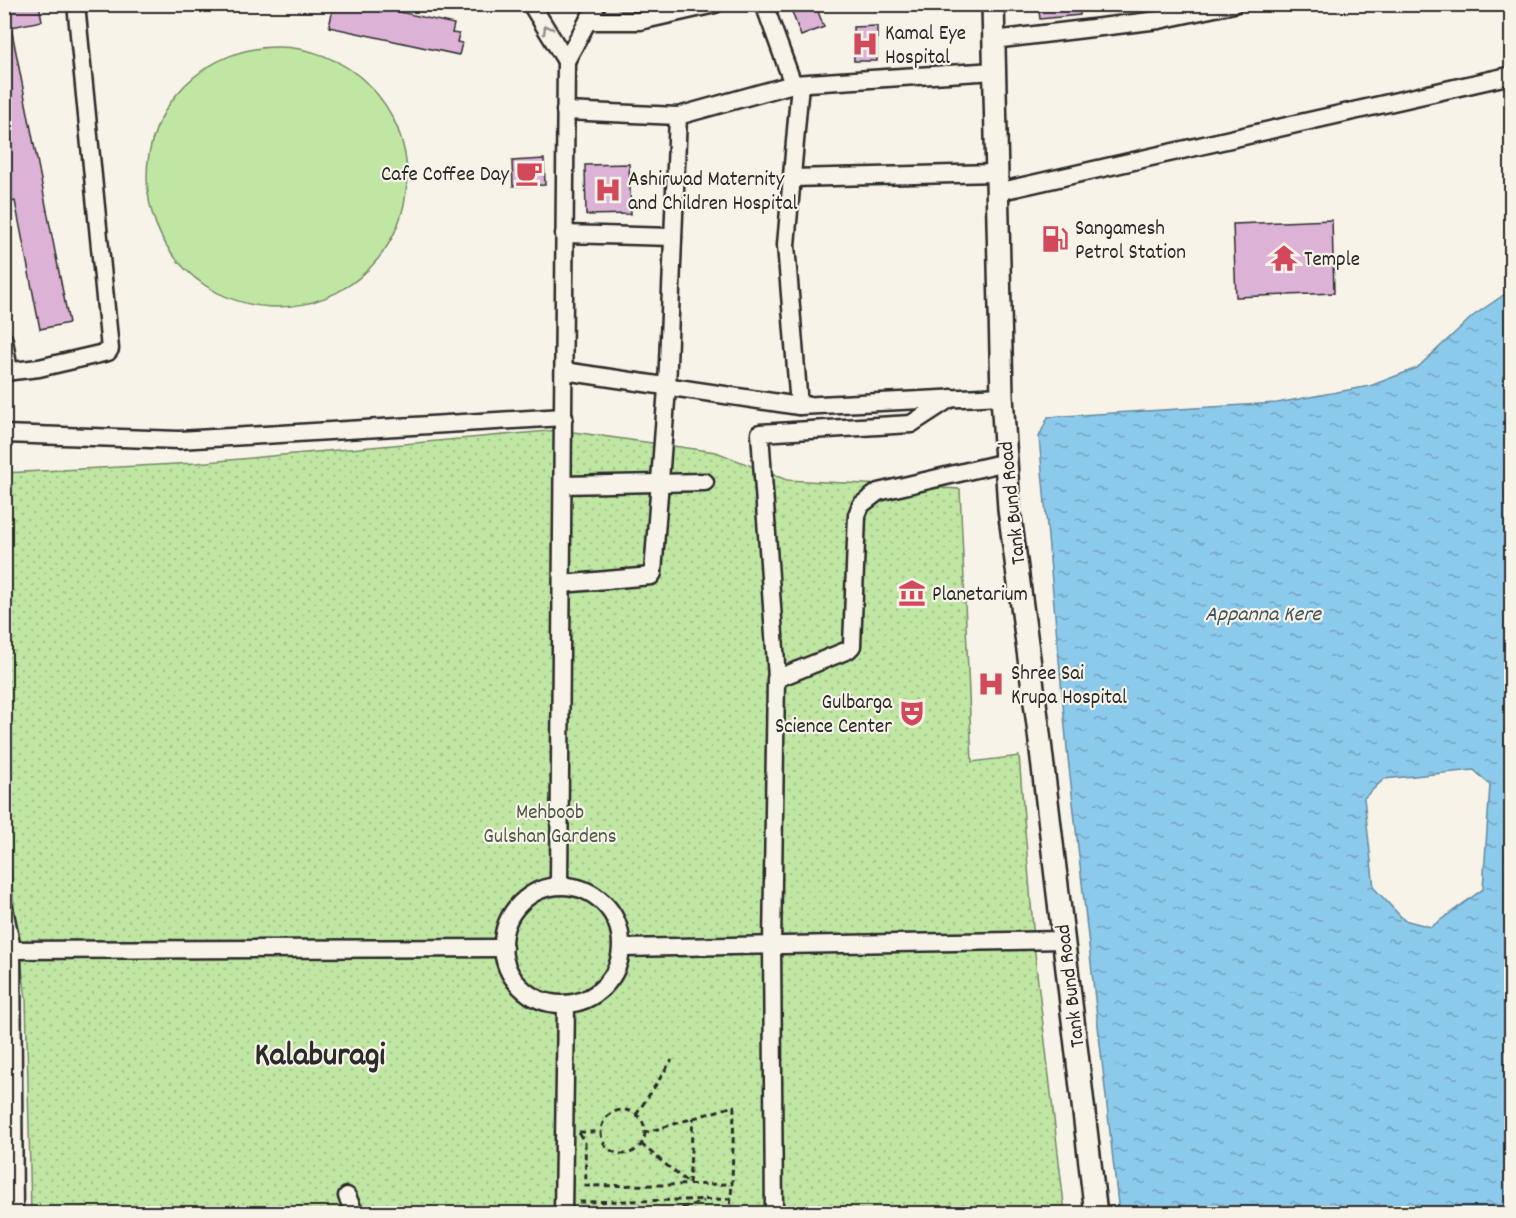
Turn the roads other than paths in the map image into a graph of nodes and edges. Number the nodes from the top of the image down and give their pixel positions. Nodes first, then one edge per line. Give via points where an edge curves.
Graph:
1 (76, 4) edge
2 (531, 4) edge
3 (597, 4) edge
4 (715, 4) edge
5 (764, 4) edge
6 (993, 4) edge
7 (1234, 4) edge
8 (588, 21) junction
9 (994, 40) junction
10 (566, 61) junction
11 (994, 71) junction
12 (1512, 75) edge
13 (796, 84) junction
14 (565, 111) junction
15 (678, 116) junction
16 (792, 178) junction
17 (996, 182) junction
18 (564, 234) junction
19 (673, 237) junction
20 (4, 339) edge
21 (564, 370) junction
22 (7, 372) edge
23 (667, 388) junction
24 (1002, 396) junction
25 (951, 398) junction
26 (799, 406) junction
27 (564, 417) junction
28 (4, 434) edge
29 (1005, 462) junction
30 (705, 482) dead end
31 (660, 484) junction
32 (563, 485) junction
33 (562, 584) junction
34 (777, 678) junction
35 (559, 885) junction
36 (4, 908) edge
37 (1064, 940) junction
38 (772, 945) junction
39 (504, 948) junction
40 (622, 948) junction
41 (8, 949) edge
42 (566, 1004) junction
43 (9, 1170) edge
44 (347, 1196) dead end
45 (774, 1205) edge
46 (563, 1208) edge
47 (14, 1214) edge
48 (356, 1214) edge
49 (760, 1214) edge
50 (1096, 1214) edge

1 - 22 street via 110,349 39,368
10 -> 2 street
3 - 8 street
4 - 8 street via 640,21
5 - 13 street
6 - 9 main road, Tank Bund Road
7 - 9 street via 1159,20
8 - 10 street
9 - 11 main road, Tank Bund Road
10 - 14 street
11 - 13 street
11 - 17 main road, Tank Bund Road
12 - 17 street
13 - 15 street
13 - 16 street
14 - 15 street
14 - 18 street
15 - 19 street
16 - 17 street
16 - 26 street via 786,245
17 - 24 main road, Tank Bund Road
18 - 19 street
18 - 21 street
19 - 23 street
20 - 22 street
21 - 23 street
21 - 27 street
23 - 26 street
23 - 31 street
24 - 25 street
24 - 29 main road, Tank Bund Road
25 - 26 street
25 - 34 street via 911,424 760,433
27 - 28 street via 179,440
27 - 32 street
29 - 34 street via 878,492 861,505 857,515 852,646
29 - 37 main road, Tank Bund Road
30 - 31 street
31 - 32 street
31 - 33 street via 652,575
32 - 33 street
33 - 35 street
34 - 38 street
35 - 39 street via 534,892 512,912 503,937
35 - 40 street via 584,889 604,902 617,922
36 - 41 street
37 - 38 street
37 - 50 main road, Tank Bund Road
38 - 40 street
38 - 45 street
39 - 41 street
39 - 42 street via 506,965 522,989 551,1004
40 - 42 street via 614,974 600,992
41 - 43 street
42 - 46 street
43 - 47 street
44 - 48 street
45 - 49 street

